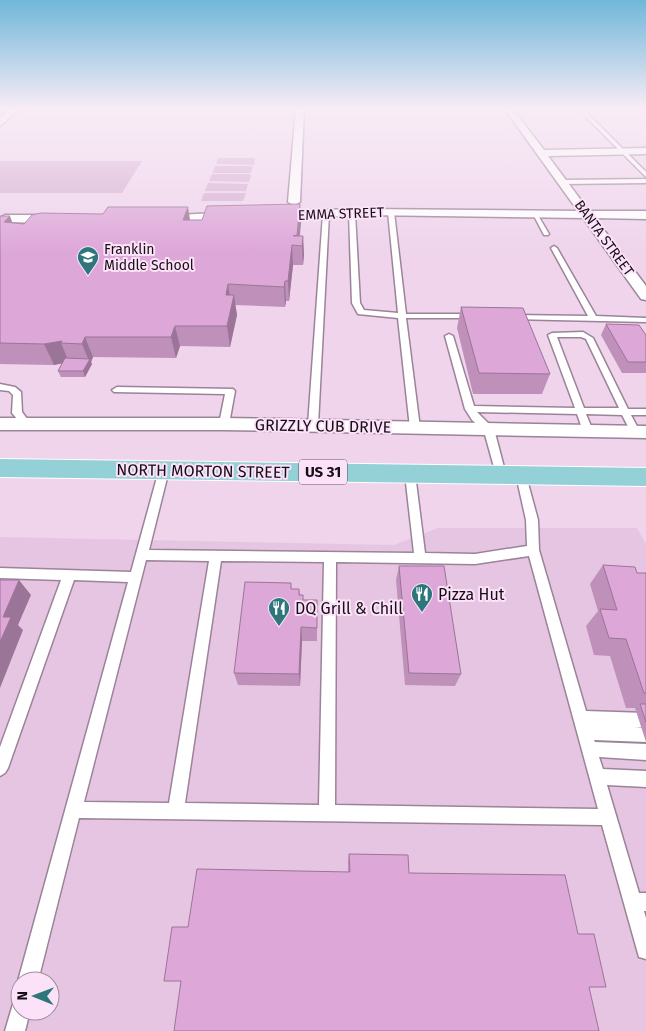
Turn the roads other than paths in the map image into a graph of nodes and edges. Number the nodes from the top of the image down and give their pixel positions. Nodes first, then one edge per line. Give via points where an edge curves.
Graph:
1 (297, 156) edge
2 (543, 156) edge
3 (627, 156) edge
4 (646, 175) edge
5 (646, 181) edge
6 (563, 182) junction
7 (294, 202) edge
8 (392, 212) junction
9 (352, 213) junction
10 (534, 213) junction
11 (326, 214) junction
12 (587, 214) junction
13 (646, 215) edge
14 (3, 219) edge
15 (69, 220) edge
16 (148, 220) edge
17 (546, 234) dead end
18 (554, 248) dead end
19 (646, 296) edge
20 (402, 316) junction
21 (482, 316) edge
22 (502, 316) edge
23 (592, 317) junction
24 (646, 320) edge
25 (450, 336) dead end
26 (0, 388) edge
27 (117, 390) dead end
28 (470, 410) junction
29 (581, 410) junction
30 (626, 412) junction
31 (646, 412) edge
32 (0, 424) edge
33 (26, 424) junction
34 (224, 424) junction
35 (313, 425) junction
36 (415, 428) junction
37 (488, 429) junction
38 (588, 431) junction
39 (641, 432) edge
40 (0, 468) edge
41 (164, 470) junction
42 (410, 474) junction
43 (511, 475) junction
44 (646, 477) edge
45 (533, 550) junction
46 (140, 555) junction
47 (216, 556) junction
48 (330, 557) junction
49 (420, 558) junction
50 (0, 573) edge
51 (69, 576) junction
52 (134, 577) junction
53 (646, 720) edge
54 (582, 725) junction
55 (646, 735) edge
56 (589, 749) junction
57 (646, 752) edge
58 (0, 768) edge
59 (597, 777) junction
60 (646, 780) edge
61 (73, 810) junction
62 (176, 811) junction
63 (327, 812) junction
64 (608, 817) junction
65 (639, 901) edge
66 (646, 950) edge
67 (31, 971) edge

1 - 7 street
2 - 6 street, BANTA STREET
3 - 4 lane
5 - 6 lane
6 - 12 street, BANTA STREET
8 - 9 street, EMMA STREET
8 - 10 street, EMMA STREET
8 - 20 lane
9 - 11 street, EMMA STREET
9 - 20 lane via 356,303 361,312
10 - 12 street, EMMA STREET
10 - 17 lane
11 - 16 street, EMMA STREET
11 - 35 lane
12 - 13 street, EMMA STREET
12 - 19 street, BANTA STREET
14 - 15 street
18 - 23 lane
20 - 21 lane
20 - 36 lane
22 - 23 lane
23 - 24 lane
25 - 28 lane
26 - 33 lane via 12,389 18,394 17,413
27 - 34 lane via 230,391
28 - 29 lane
28 - 37 lane
29 - 30 lane
29 - 30 lane via 552,336 584,334 589,338
29 - 38 lane
30 - 31 lane
30 - 39 lane
32 - 33 street, GRIZZLY CUB DRIVE
33 - 34 street, GRIZZLY CUB DRIVE
34 - 35 street, GRIZZLY CUB DRIVE
35 - 36 street, GRIZZLY CUB DRIVE
36 - 37 street, GRIZZLY CUB DRIVE
37 - 38 street, GRIZZLY CUB DRIVE
37 - 43 lane
38 - 39 street, GRIZZLY CUB DRIVE
40 - 41 main road, NORTH MORTON STREET / US 31
41 - 42 main road, NORTH MORTON STREET / US 31
41 - 46 lane
42 - 43 main road, NORTH MORTON STREET / US 31
42 - 49 lane
43 - 44 main road, NORTH MORTON STREET / US 31
43 - 45 lane via 532,520
45 - 49 lane via 475,559
45 - 54 lane
46 - 47 lane
46 - 52 lane
47 - 48 lane
47 - 62 lane
48 - 49 lane
48 - 63 lane
50 - 51 lane
51 - 52 lane
51 - 58 lane
52 - 61 lane
53 - 54 lane
54 - 55 lane
54 - 56 lane
56 - 57 lane
56 - 59 lane
59 - 60 lane
59 - 64 lane
61 - 62 lane
61 - 67 lane
62 - 63 lane
63 - 64 lane
64 - 65 lane
65 - 66 lane

